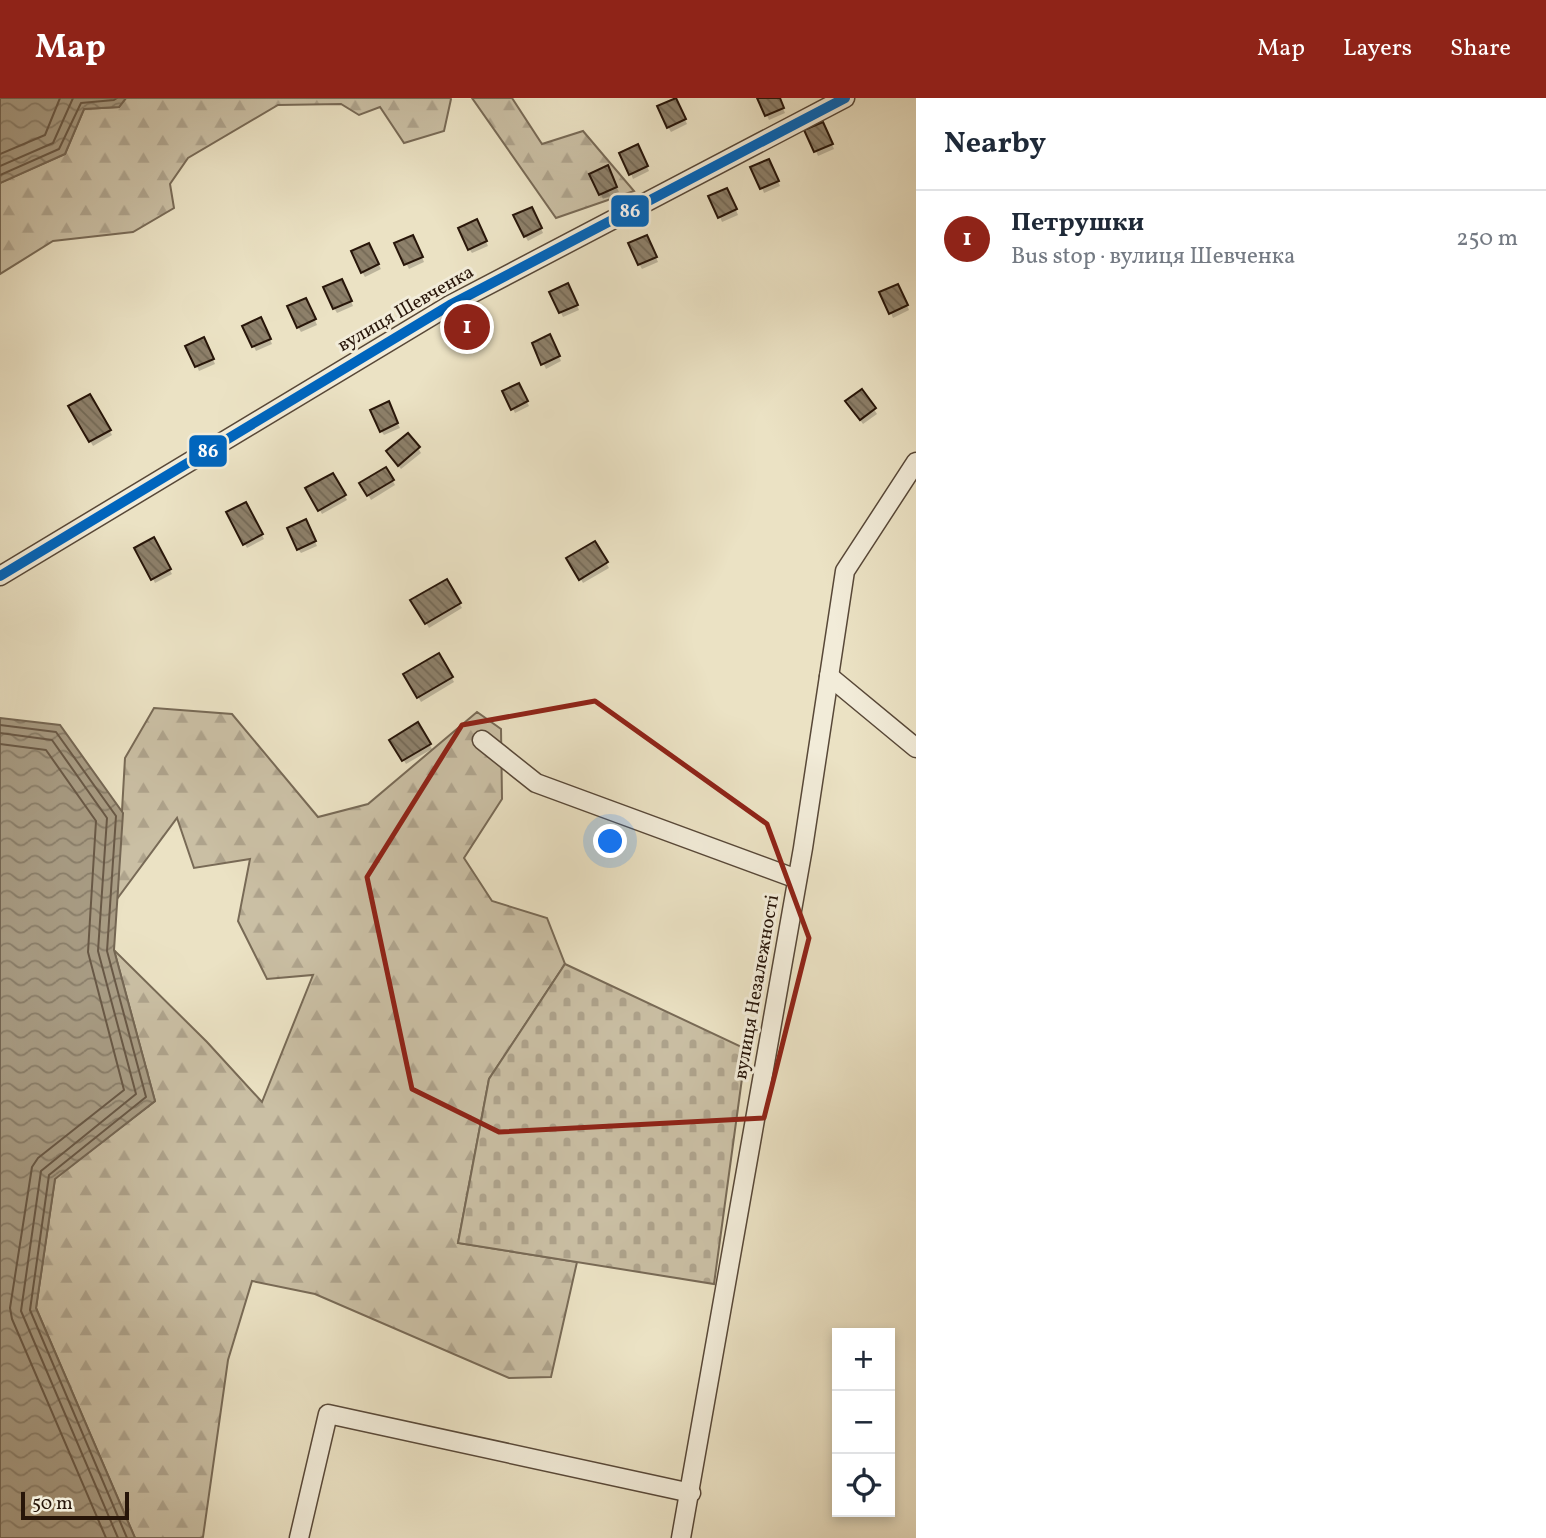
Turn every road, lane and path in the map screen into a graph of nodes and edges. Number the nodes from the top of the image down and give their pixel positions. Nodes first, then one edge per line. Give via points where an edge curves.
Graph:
1 (845, 98) edge
2 (916, 462) edge
3 (0, 576) edge
4 (829, 676) junction
5 (482, 740) dead end
6 (916, 748) edge
7 (797, 879) junction
8 (691, 1493) junction
9 (299, 1538) edge
10 (681, 1538) edge

1 - 3 street, вулиця Шевченка via 450,305
2 - 4 street, вулиця Незалежності via 845,571
4 - 6 street
4 - 7 street, вулиця Незалежності
5 - 7 street via 536,783
7 - 8 street, вулиця Незалежності
8 - 9 street via 328,1414
8 - 10 street, вулиця Незалежності

